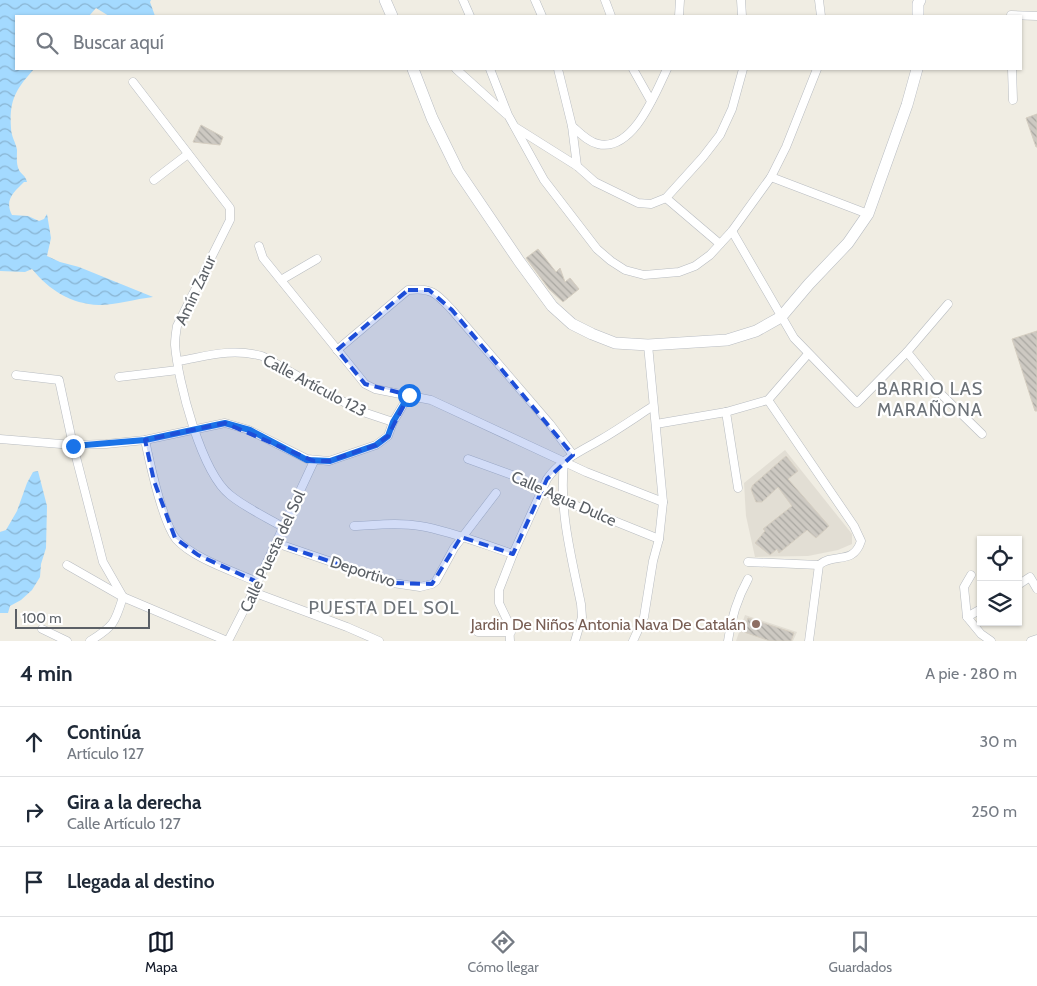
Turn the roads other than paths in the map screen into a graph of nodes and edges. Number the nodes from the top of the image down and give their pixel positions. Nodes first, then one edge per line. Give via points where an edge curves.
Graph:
1 (463, 0) edge
2 (535, 0) edge
3 (605, 0) edge
4 (680, 0) edge
5 (742, 0) edge
6 (819, 0) edge
7 (918, 1) edge
8 (470, 15) edge
9 (542, 15) edge
10 (611, 15) edge
11 (679, 15) edge
12 (742, 15) edge
13 (821, 15) edge
14 (918, 15) edge
15 (1022, 15) edge
16 (1037, 16) edge
17 (413, 70) edge
18 (457, 70) edge
19 (490, 70) edge
20 (558, 70) edge
21 (634, 70) edge
22 (666, 70) edge
23 (743, 70) edge
24 (817, 70) edge
25 (917, 70) edge
26 (1012, 70) edge
27 (133, 82) dead end
28 (1013, 100) dead end
29 (651, 101) junction
30 (508, 115) junction
31 (572, 126) junction
32 (514, 127) junction
33 (188, 154) junction
34 (577, 166) junction
35 (771, 177) junction
36 (154, 180) dead end
37 (666, 198) junction
38 (868, 214) junction
39 (732, 231) junction
40 (720, 244) junction
41 (259, 246) dead end
42 (317, 259) dead end
43 (281, 280) junction
44 (948, 304) dead end
45 (781, 317) junction
46 (648, 345) junction
47 (336, 350) junction
48 (907, 352) junction
49 (808, 354) junction
50 (178, 361) junction
51 (178, 370) junction
52 (16, 375) dead end
53 (120, 376) dead end
54 (409, 395) junction
55 (768, 400) junction
56 (654, 406) junction
57 (726, 412) junction
58 (393, 422) junction
59 (656, 424) junction
60 (193, 428) junction
61 (982, 434) dead end
62 (0, 439) edge
63 (145, 440) junction
64 (73, 446) junction
65 (573, 455) junction
66 (468, 459) dead end
67 (314, 461) junction
68 (564, 462) junction
69 (738, 488) dead end
70 (542, 490) junction
71 (496, 493) dead end
72 (562, 500) junction
73 (663, 502) junction
74 (354, 526) dead end
75 (283, 527) junction
76 (460, 539) junction
77 (659, 539) junction
78 (276, 543) junction
79 (512, 554) junction
80 (748, 562) dead end
81 (67, 565) dead end
82 (818, 565) junction
83 (971, 575) dead end
84 (748, 579) dead end
85 (257, 582) junction
86 (1022, 582) edge
87 (1037, 589) edge
88 (253, 592) junction
89 (123, 597) junction
90 (977, 612) edge
91 (967, 618) junction
92 (42, 629) dead end
93 (478, 632) dead end
94 (510, 632) junction
95 (1037, 639) edge
96 (67, 641) edge
97 (90, 641) edge
98 (227, 641) edge
99 (378, 641) edge
100 (510, 641) edge
101 (575, 641) edge
102 (633, 641) edge
103 (728, 641) edge
104 (810, 641) edge
105 (991, 641) edge
106 (1031, 641) edge

1 - 8 street
2 - 9 street
3 - 10 street
4 - 11 street
5 - 12 street
6 - 13 street
7 - 14 street
15 - 16 street
17 - 46 street via 458,171 552,306 572,324 592,334 615,342
18 - 30 street
19 - 30 street
20 - 31 street
21 - 29 street
22 - 29 street
23 - 37 street via 732,109 720,134 704,157
24 - 35 street
25 - 38 street
26 - 28 street
27 - 33 street
29 - 31 street via 626,138 610,145 596,144
30 - 32 street
31 - 34 street
32 - 34 street
32 - 40 street via 550,187 597,249 625,270 644,275 680,272 695,266
33 - 36 street
33 - 50 street, Amín Zarur via 230,208 231,214 177,326 175,344
34 - 37 street via 595,182 638,203 651,204
35 - 38 street
35 - 39 street
37 - 40 street
38 - 45 street via 848,243
39 - 40 street
39 - 45 street
41 - 43 street via 263,258
42 - 43 street
43 - 47 street
44 - 48 street
45 - 46 street via 756,331 727,340
45 - 49 street
46 - 56 street
47 - 54 street via 365,384
47 - 65 street via 408,290 429,290 437,294
48 - 49 street via 857,403
48 - 61 street via 940,393
49 - 55 street
50 - 51 street, Amín Zarur
50 - 58 street, Calle Artículo 123 via 230,352 262,356 360,411
51 - 53 street
51 - 60 street, Amín Zarur
52 - 64 street via 59,380
54 - 58 street
54 - 68 street via 431,400
55 - 57 street
55 - 82 street via 861,541 858,550 847,558 824,560
56 - 59 street
56 - 65 street
57 - 59 street
57 - 69 street
58 - 67 street via 388,436 376,445 330,461
59 - 73 street
60 - 63 street
60 - 67 street via 225,423 250,430
60 - 75 street, Amín Zarur via 219,483 230,495
62 - 64 street
63 - 64 street
63 - 85 street via 154,480 176,538 198,555
64 - 89 street via 103,562
65 - 68 street
66 - 70 street, Calle Agua Dulce
67 - 75 street, Calle Puesta del Sol
68 - 70 street via 553,470
68 - 72 street
68 - 73 street
70 - 72 street, Calle Agua Dulce
70 - 79 street
71 - 76 street, Deportivo
72 - 77 street, Calle Agua Dulce
72 - 101 street via 582,604 582,618
73 - 77 street
74 - 76 street via 420,526
75 - 78 street, Calle Puesta del Sol
76 - 78 street, Deportivo via 436,581 420,587 393,583
76 - 79 street
77 - 102 street via 644,617
78 - 85 street, Calle Puesta del Sol
79 - 94 street via 498,596
80 - 82 street
81 - 89 street
82 - 104 street
83 - 91 street via 964,587
84 - 103 street via 732,617
85 - 88 street, Calle Puesta del Sol
86 - 87 street via 1030,577
88 - 98 street, Calle Puesta del Sol
88 - 99 street
89 - 97 street via 115,622
89 - 98 street
90 - 91 street
91 - 105 street
92 - 96 street
93 - 94 street
94 - 100 street
95 - 106 street

